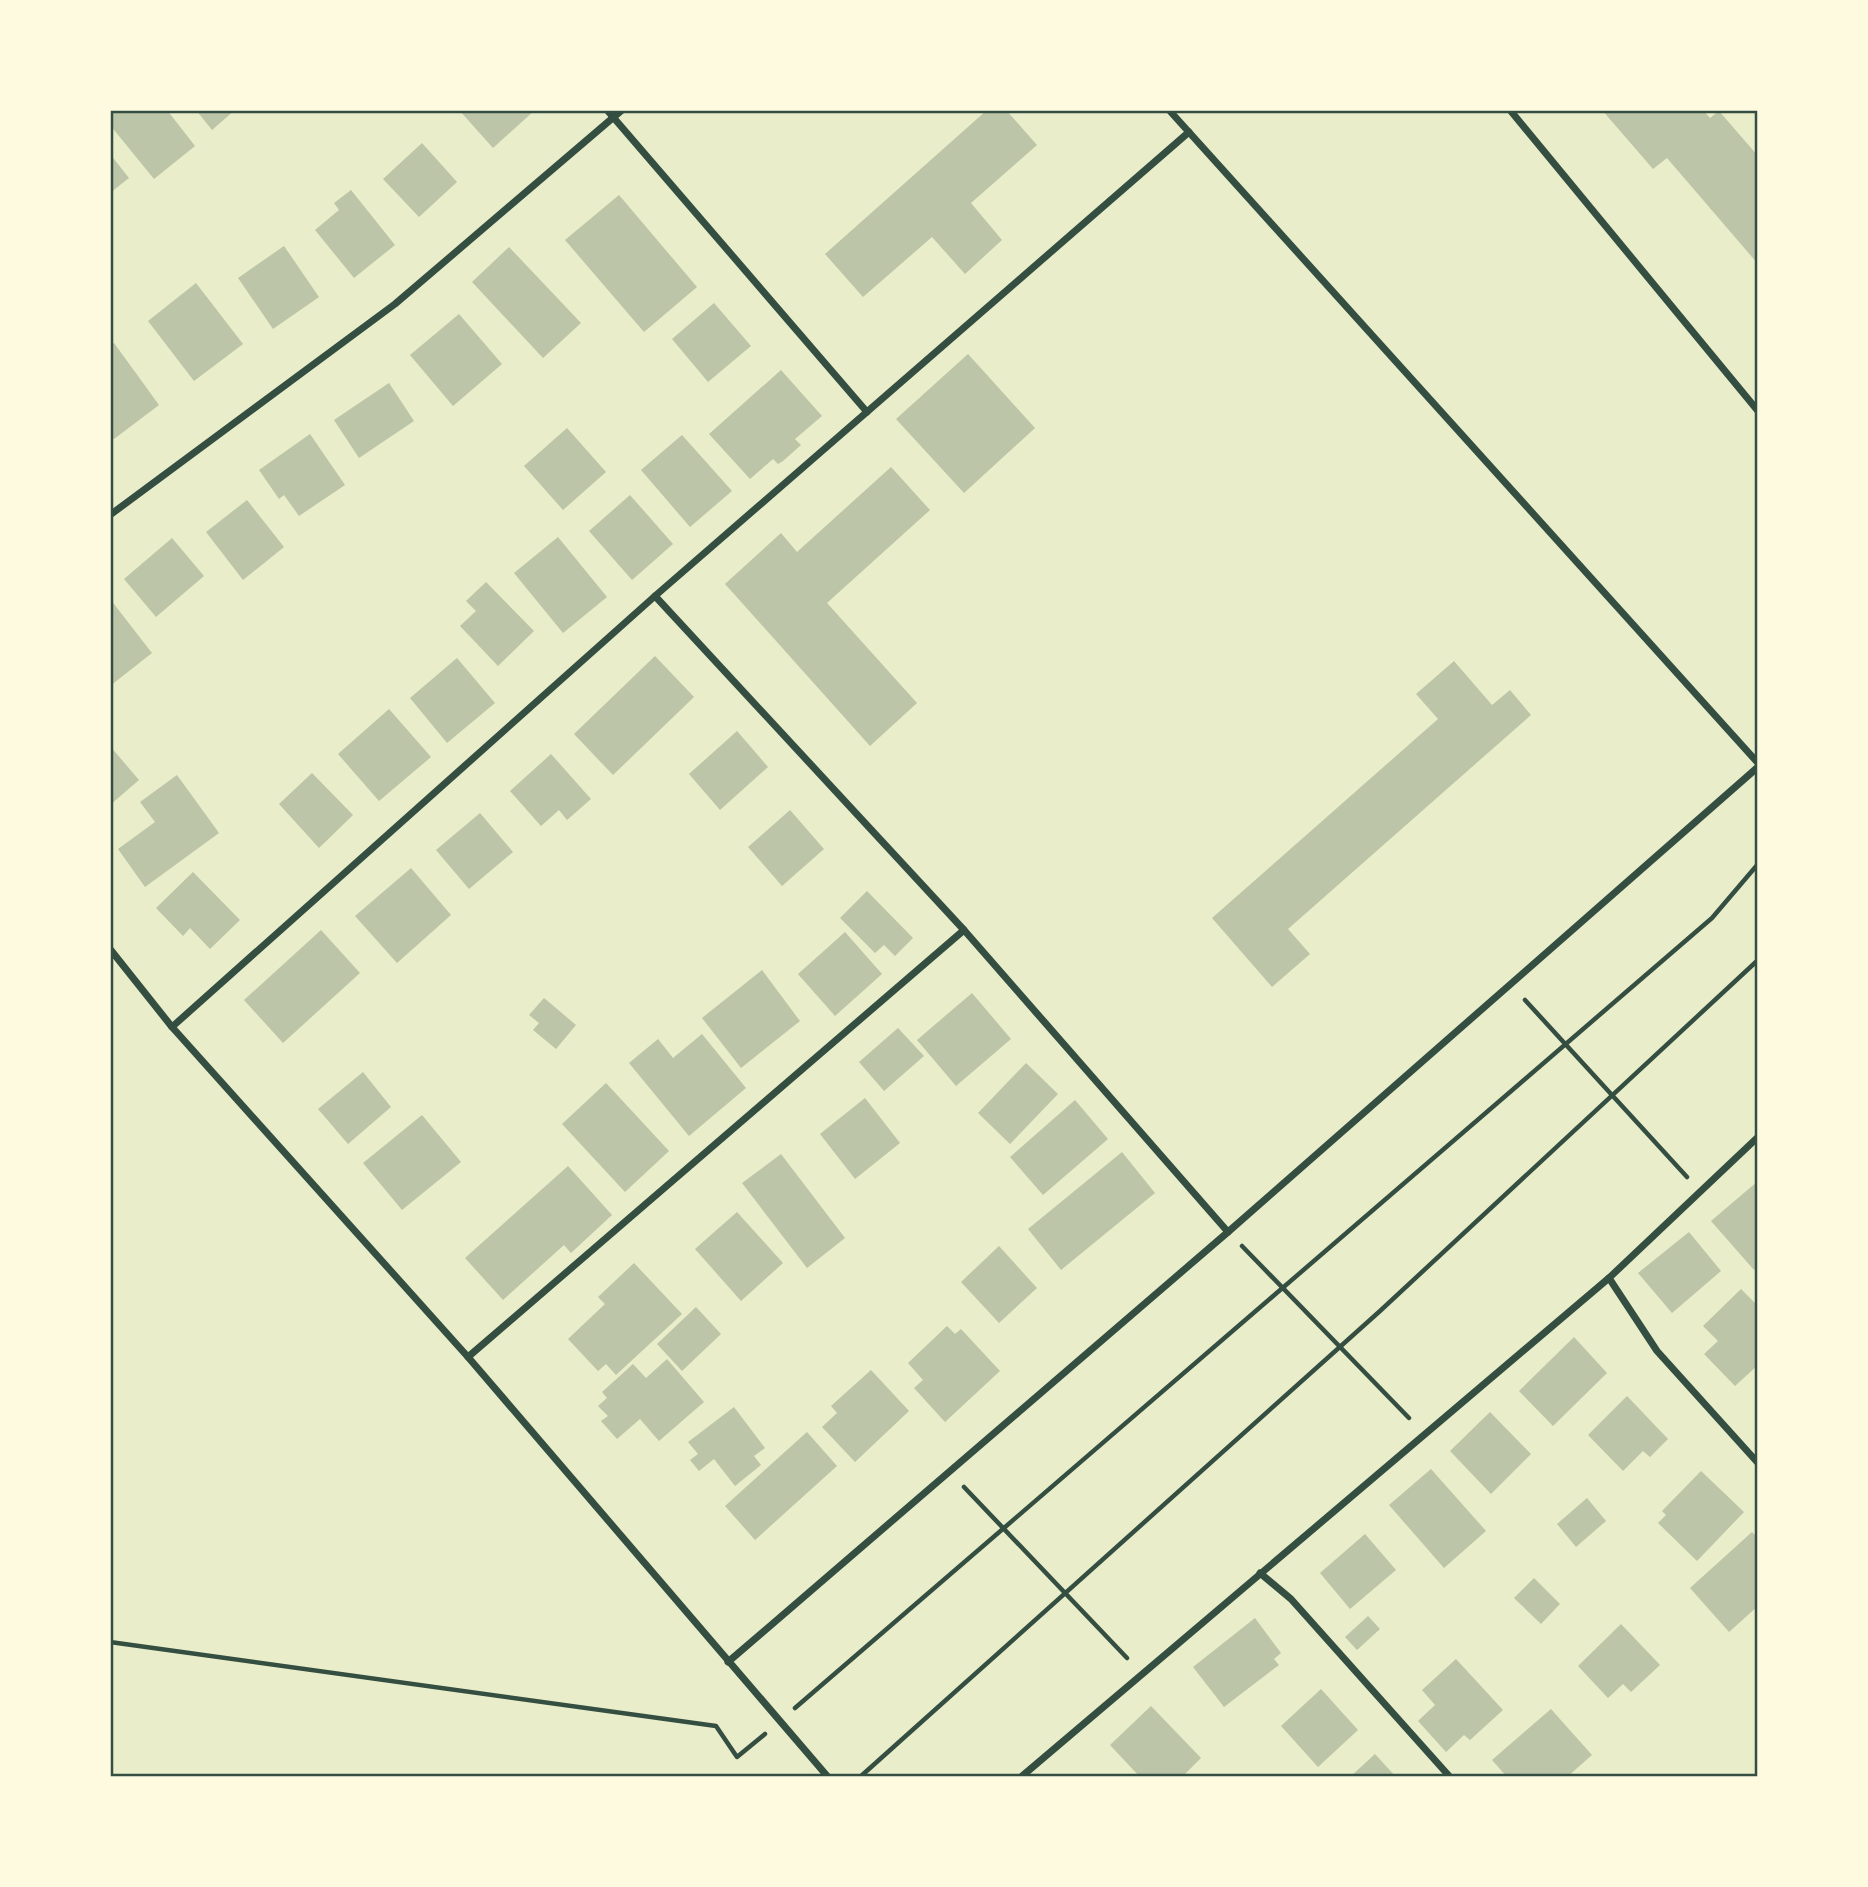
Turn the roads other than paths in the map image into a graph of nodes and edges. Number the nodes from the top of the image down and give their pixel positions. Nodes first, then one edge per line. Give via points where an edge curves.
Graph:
1 (607, 110) edge
2 (622, 110) edge
3 (1169, 110) edge
4 (1510, 110) edge
5 (614, 117) junction
6 (1189, 132) junction
7 (1758, 411) edge
8 (867, 412) junction
9 (110, 515) edge
10 (655, 596) junction
11 (1758, 765) edge
12 (964, 930) junction
13 (110, 948) edge
14 (172, 1027) junction
15 (1758, 1137) edge
16 (1228, 1231) junction
17 (1609, 1278) junction
18 (468, 1357) junction
19 (1758, 1463) edge
20 (1260, 1573) junction
21 (728, 1662) junction
22 (828, 1777) edge
23 (1021, 1777) edge
24 (1451, 1777) edge

1 - 5 street
2 - 5 street
3 - 6 street
4 - 7 street
5 - 8 street
5 - 9 street via 395,304
6 - 8 street
6 - 11 street
8 - 10 street
10 - 12 street
10 - 14 street
11 - 16 street
12 - 16 street
12 - 18 street
13 - 14 street
14 - 18 street
15 - 17 street
16 - 21 street
17 - 19 street via 1657,1352
17 - 20 street
18 - 21 street
20 - 23 street
20 - 24 street via 1291,1599
21 - 22 street

